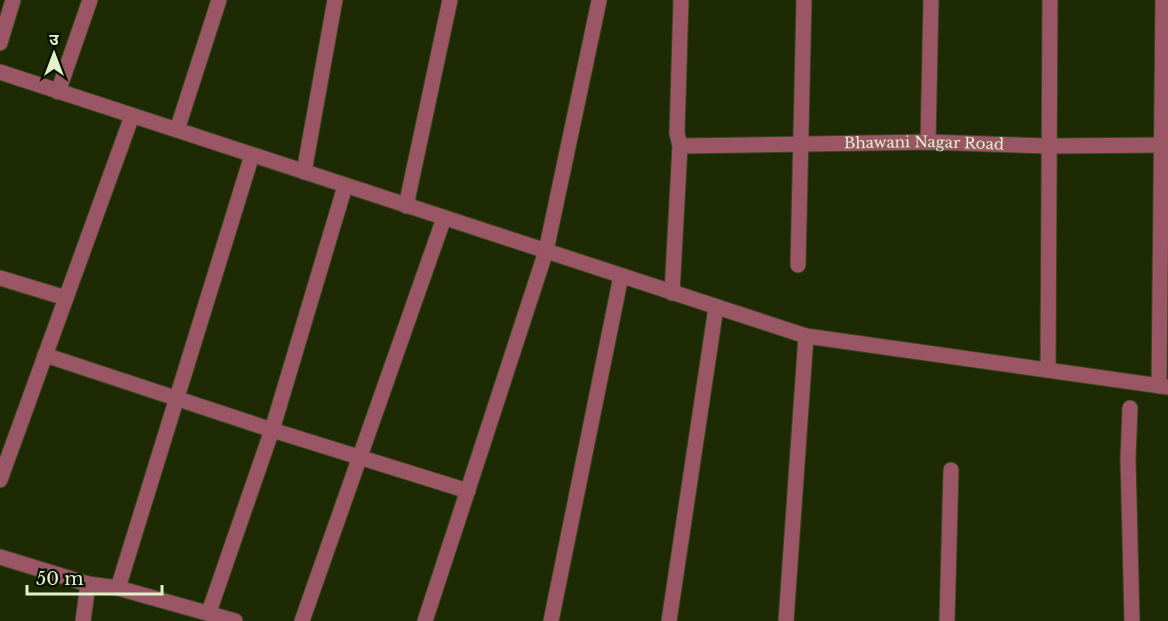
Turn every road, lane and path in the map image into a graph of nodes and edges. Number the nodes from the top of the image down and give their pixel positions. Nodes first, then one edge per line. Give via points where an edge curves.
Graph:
1 (13, 0) edge
2 (90, 0) edge
3 (219, 0) edge
4 (335, 0) edge
5 (450, 0) edge
6 (681, 0) edge
7 (804, 0) edge
8 (931, 0) edge
9 (1050, 0) edge
10 (1163, 0) edge
11 (599, 1) edge
12 (0, 42) edge
13 (0, 72) edge
14 (57, 92) junction
15 (132, 116) junction
16 (177, 130) junction
17 (928, 142) junction
18 (801, 144) junction
19 (1166, 145) edge
20 (680, 146) junction
21 (1049, 146) junction
22 (252, 155) junction
23 (304, 172) junction
24 (345, 186) junction
25 (406, 206) junction
26 (444, 218) junction
27 (546, 251) junction
28 (798, 265) dead end
29 (621, 276) junction
30 (0, 278) edge
31 (672, 293) junction
32 (66, 298) junction
33 (716, 307) junction
34 (806, 336) junction
35 (45, 355) junction
36 (1048, 370) junction
37 (1163, 386) edge
38 (177, 398) junction
39 (1130, 408) dead end
40 (273, 430) junction
41 (360, 457) junction
42 (951, 470) dead end
43 (0, 480) edge
44 (468, 491) junction
45 (0, 557) edge
46 (88, 584) junction
47 (118, 588) junction
48 (209, 612) junction
49 (83, 621) edge
50 (235, 621) edge
51 (302, 621) edge
52 (425, 621) edge
53 (551, 621) edge
54 (669, 621) edge
55 (786, 621) edge
56 (947, 621) edge
57 (1132, 621) edge

1 - 12 street
2 - 14 street
3 - 16 street
4 - 23 street
5 - 25 street
6 - 20 street via 677,134
7 - 18 street
8 - 17 street
9 - 21 street
10 - 19 street
11 - 27 street
13 - 14 street
14 - 15 street
15 - 16 street
15 - 32 street
16 - 22 street
17 - 18 street, Bhawani Nagar Road
17 - 21 street, Bhawani Nagar Road
18 - 20 street, Bhawani Nagar Road
18 - 28 street
19 - 21 street, Bhawani Nagar Road
19 - 37 street
20 - 31 street
21 - 36 street
22 - 23 street
22 - 38 street
23 - 24 street
24 - 25 street
24 - 40 street
25 - 26 street
26 - 27 street
26 - 41 street
27 - 29 street
27 - 44 street
29 - 31 street
29 - 53 street
30 - 32 street
31 - 33 street
32 - 35 street
33 - 34 street
33 - 54 street
34 - 36 street
34 - 55 street
35 - 38 street
35 - 43 street
36 - 37 street
38 - 40 street
38 - 47 street
39 - 57 street
40 - 41 street
40 - 48 street
41 - 44 street
41 - 51 street
42 - 56 street
44 - 52 street
45 - 46 street
46 - 47 street
46 - 49 street
47 - 48 street
48 - 50 street

